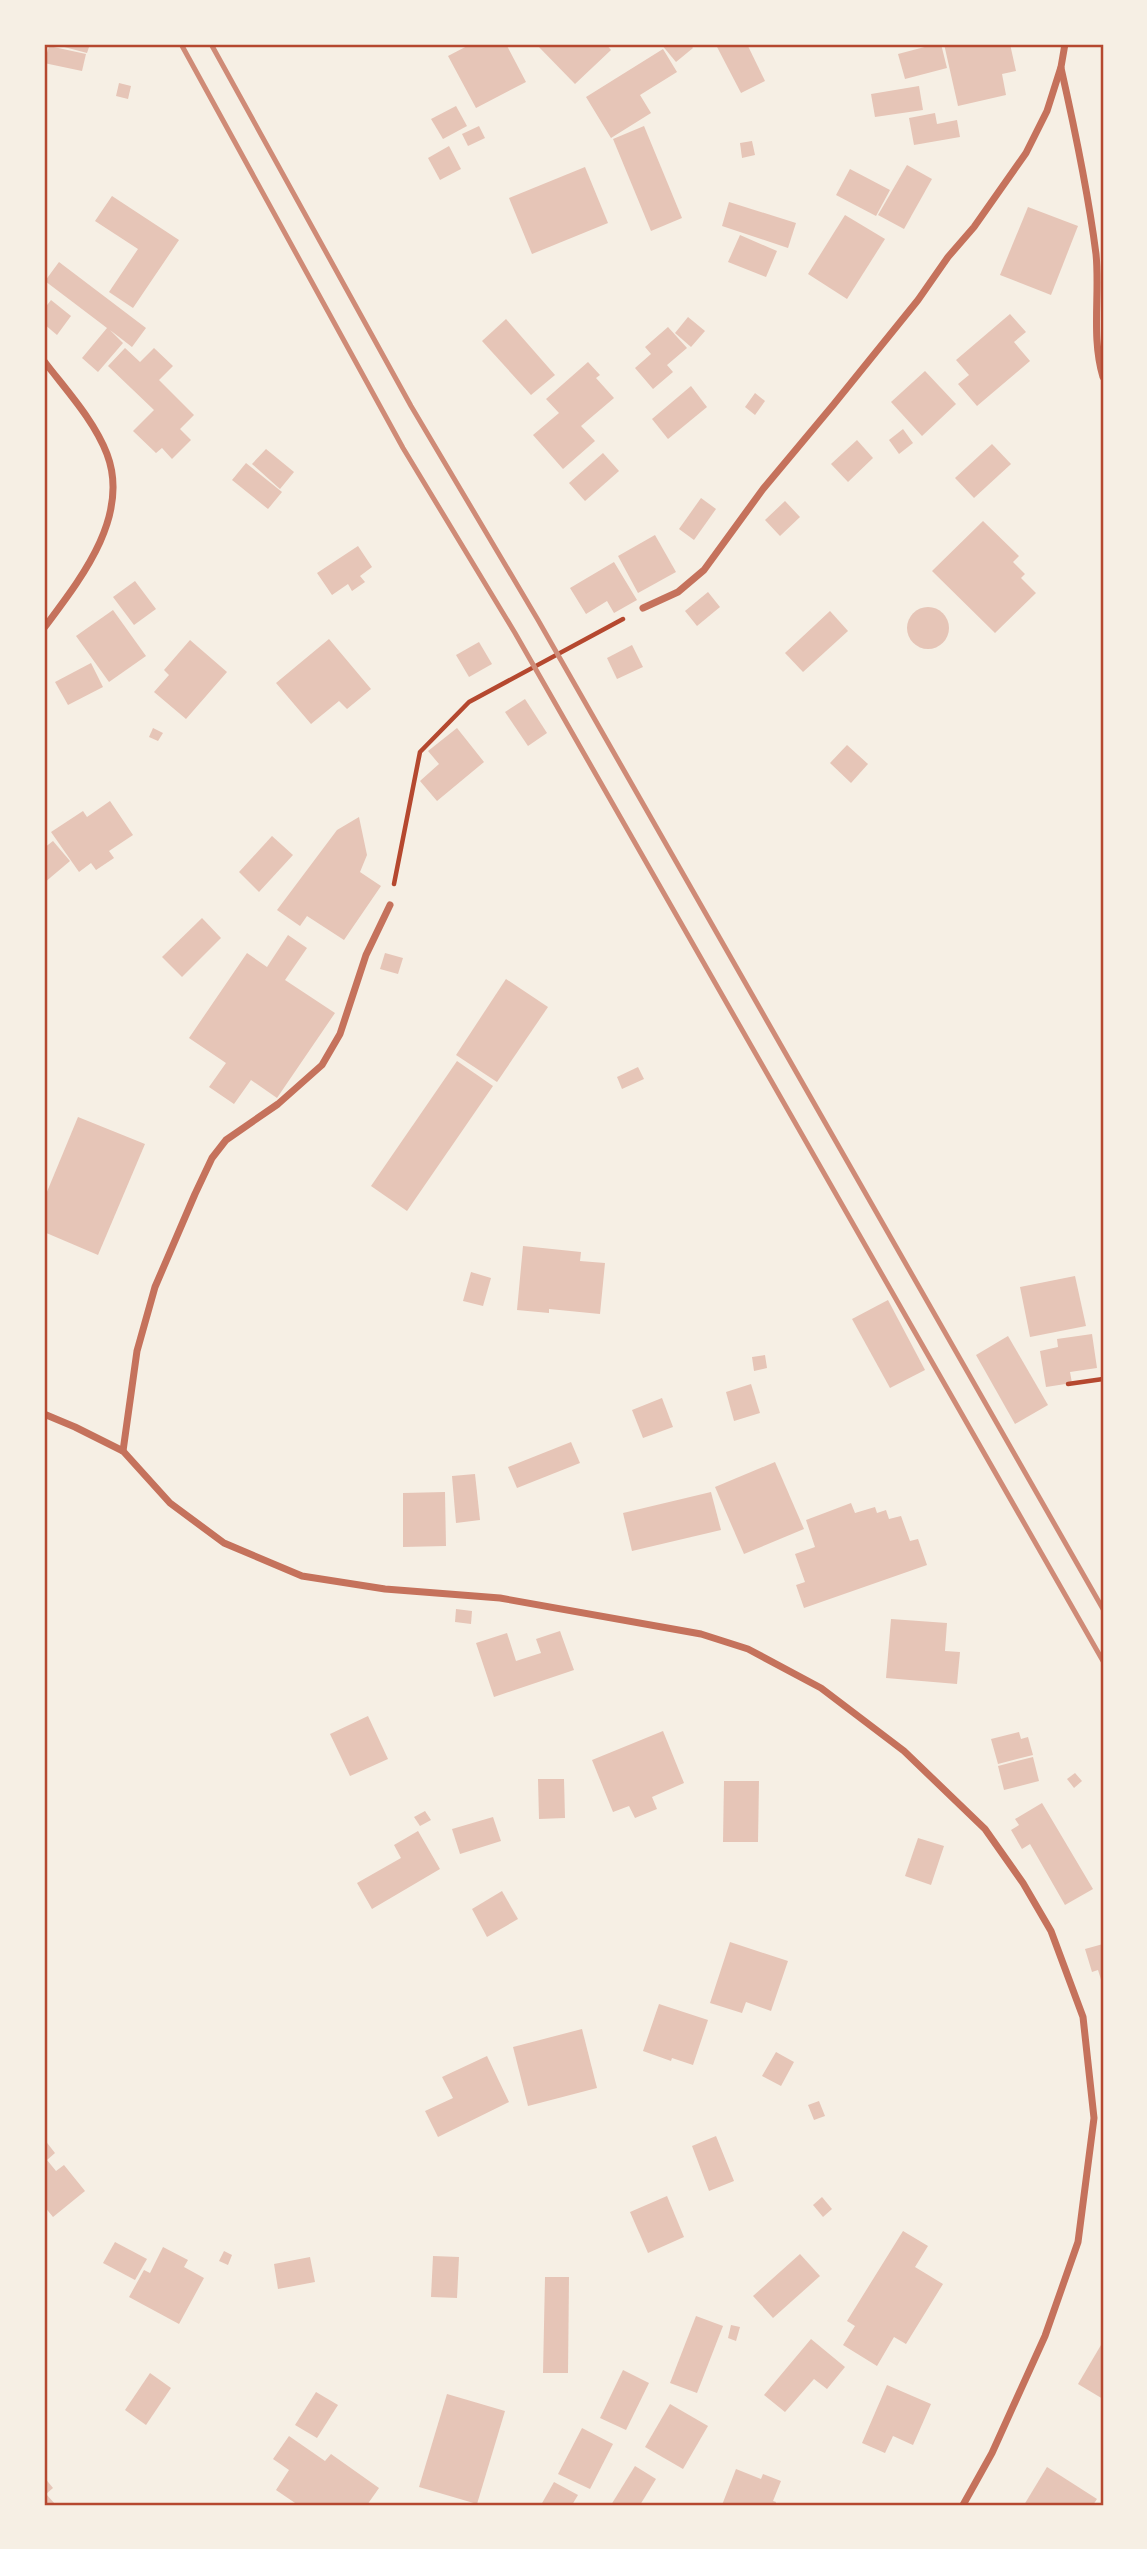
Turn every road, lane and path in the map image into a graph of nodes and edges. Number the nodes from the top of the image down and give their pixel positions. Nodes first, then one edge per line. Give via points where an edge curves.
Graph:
1 (1065, 44) edge
2 (1061, 67) junction
3 (44, 361) edge
4 (1103, 377) edge
5 (643, 608) joint
6 (44, 628) edge
7 (390, 905) joint
8 (1103, 1379) edge
9 (1068, 1384) dead end
10 (44, 1414) edge
11 (123, 1451) junction
12 (962, 2505) edge

1 - 2 street
2 - 4 street via 1096,255 1097,345
2 - 5 street via 1047,111 1026,153 974,228 704,569 678,592
3 - 6 street via 87,417 107,455 113,488 108,520 90,561
5 - 7 path via 469,702 420,752
7 - 11 street via 366,955 340,1034 322,1065 278,1104 226,1140 212,1158 155,1287 140,1338
8 - 9 path
10 - 11 street
11 - 12 street via 170,1503 224,1543 302,1576 385,1589 500,1598 701,1634 748,1649 821,1688 904,1751 985,1829 1051,1931 1083,2017 1094,2118 1077,2242 1045,2336 992,2453

